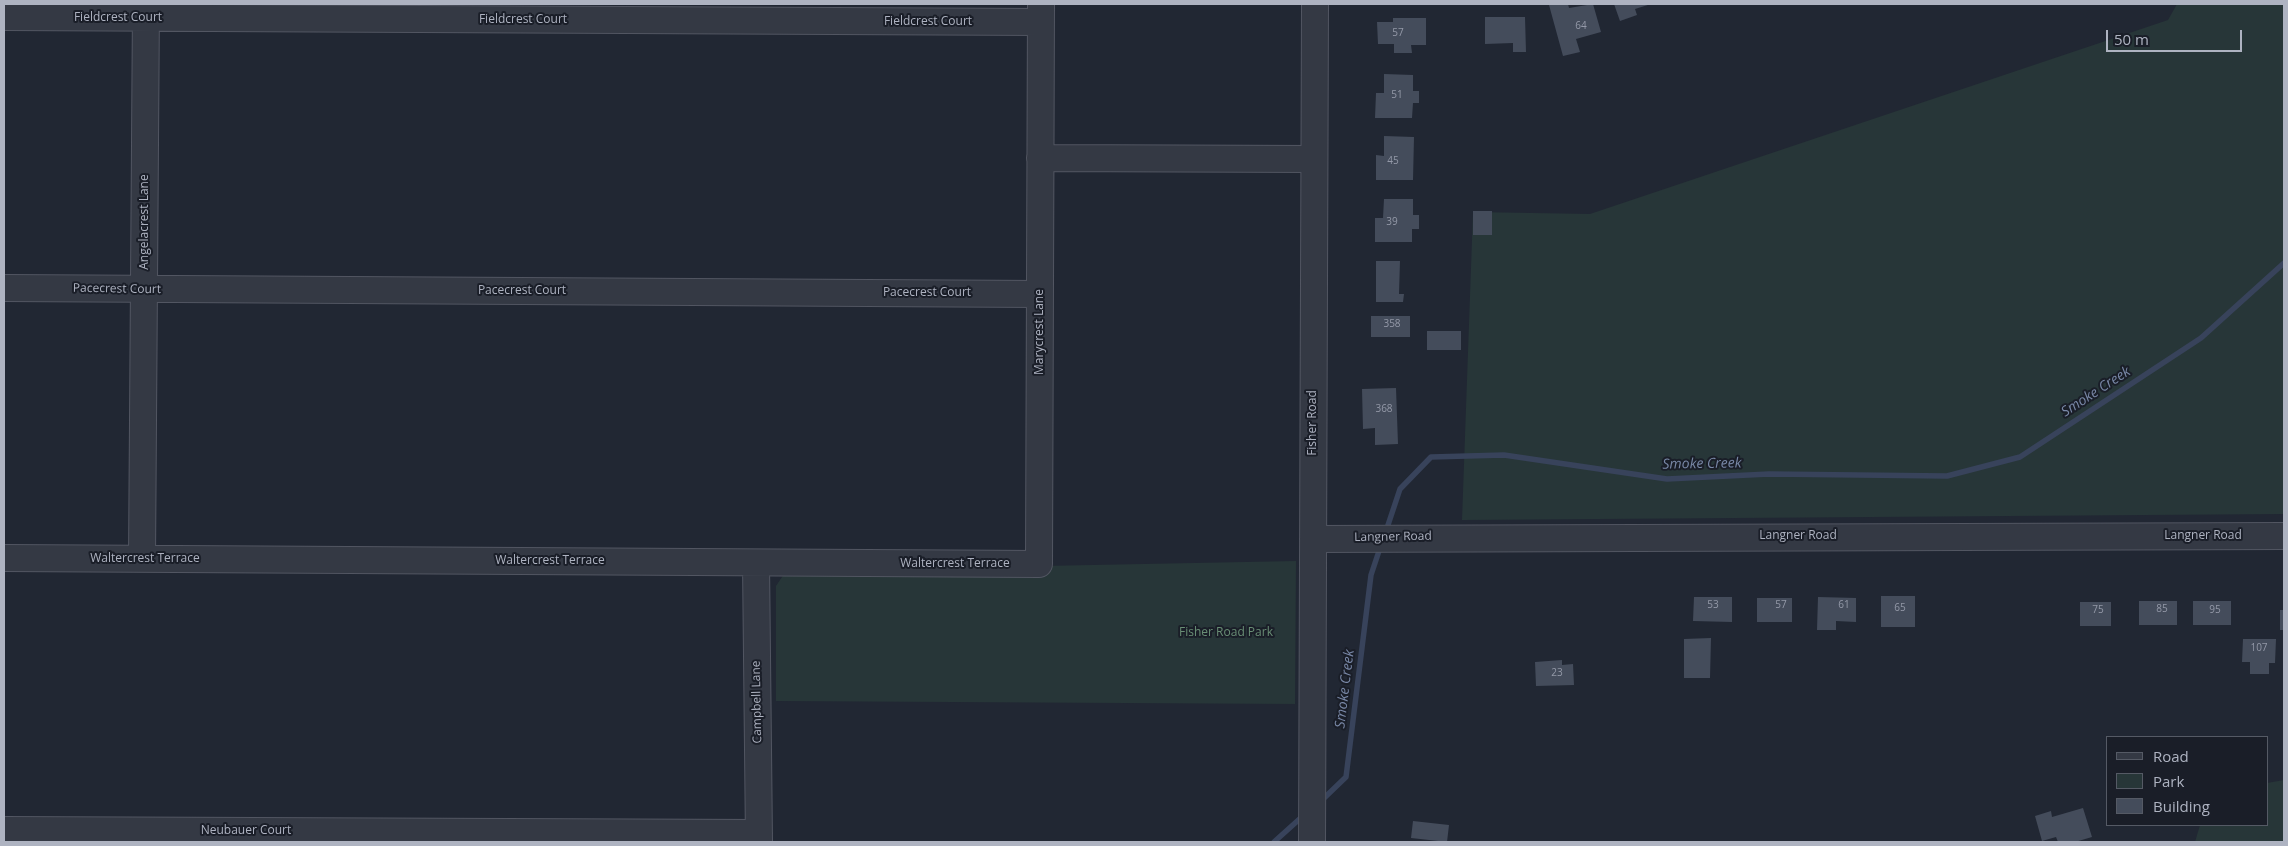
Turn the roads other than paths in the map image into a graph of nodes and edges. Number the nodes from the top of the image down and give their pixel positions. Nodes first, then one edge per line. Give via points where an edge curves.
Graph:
1 (1315, 4) edge
2 (145, 11) edge
3 (1041, 13) edge
4 (4, 17) edge
5 (1040, 158) junction
6 (1314, 159) junction
7 (4, 288) edge
8 (144, 289) junction
9 (1040, 294) junction
10 (1039, 506) joint
11 (2284, 536) edge
12 (1313, 539) junction
13 (4, 558) edge
14 (142, 559) junction
15 (756, 563) junction
16 (4, 830) edge
17 (759, 838) edge
18 (1312, 842) edge

1 - 6 street, Fisher Road
2 - 3 street, Fieldcrest Court
2 - 4 street, Fieldcrest Court
2 - 8 street, Angelacrest Lane
3 - 5 street, Marycrest Lane
5 - 6 street
5 - 9 street, Marycrest Lane
6 - 12 street, Fisher Road
7 - 8 street, Pacecrest Court
8 - 9 street, Pacecrest Court
8 - 14 street, Angelacrest Lane
9 - 10 street, Marycrest Lane
10 - 15 street, Waltercrest Terrace via 1039,564
11 - 12 street, Langner Road
12 - 18 street, Fisher Road
13 - 14 street, Waltercrest Terrace
14 - 15 street, Waltercrest Terrace
15 - 17 street, Campbell Lane
16 - 17 street, Neubauer Court

